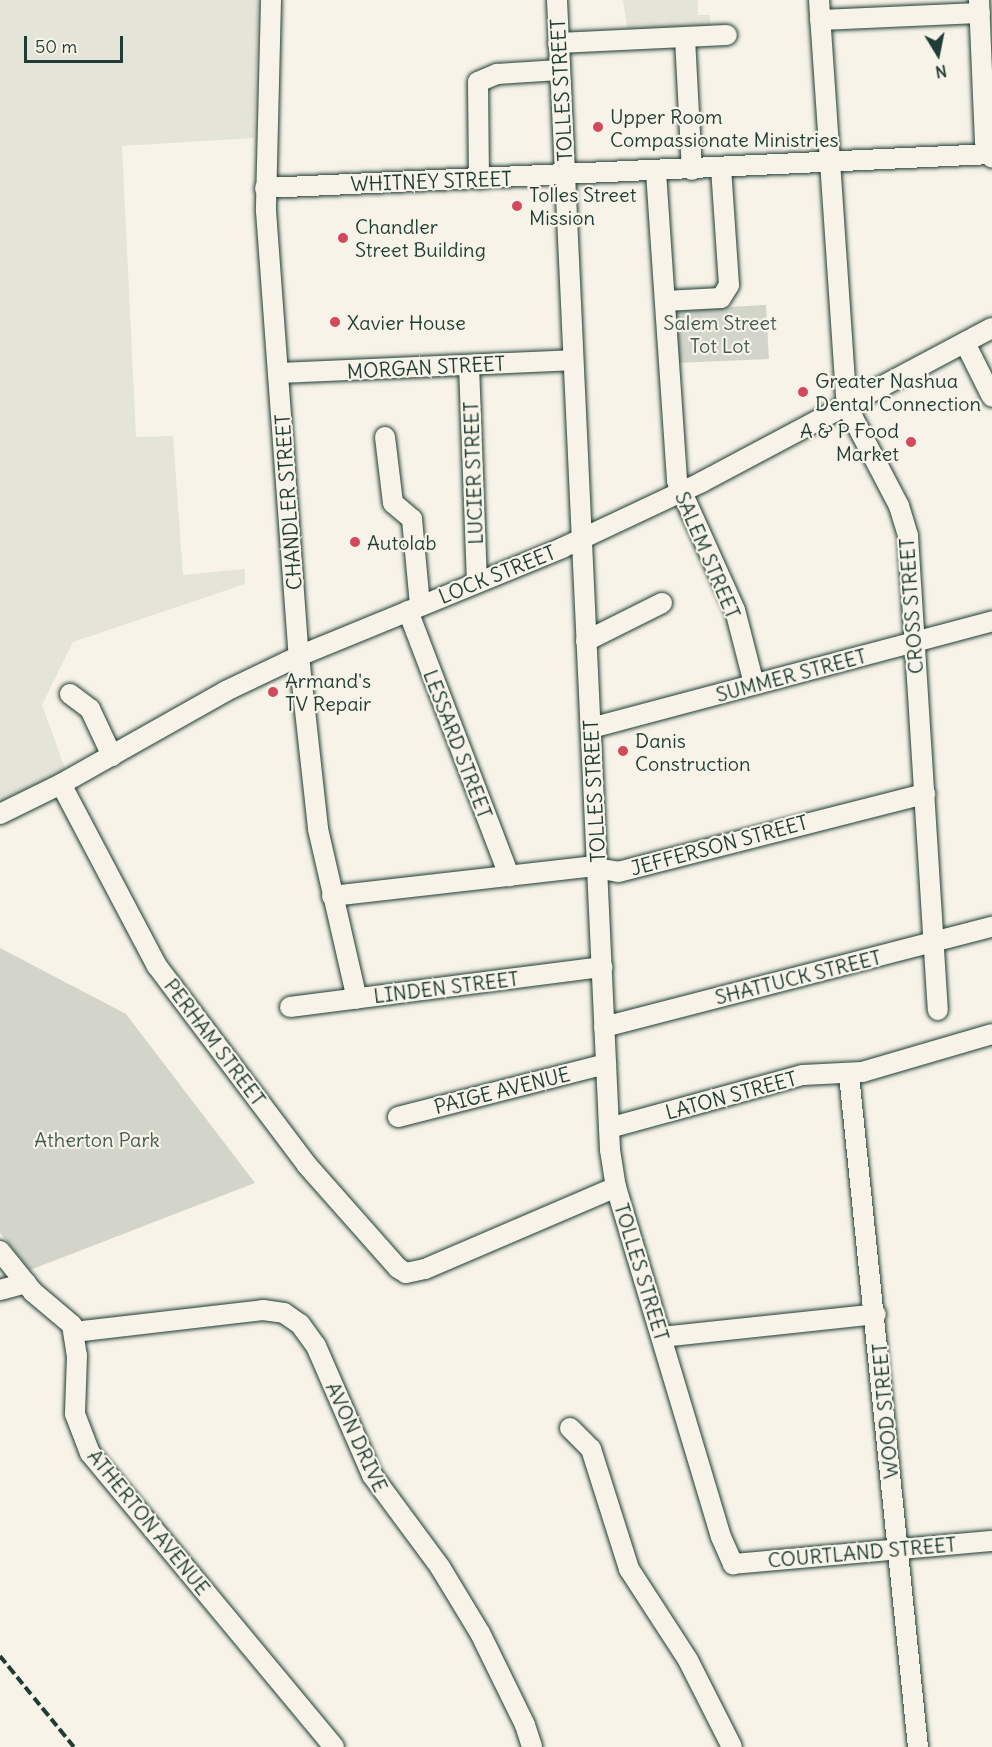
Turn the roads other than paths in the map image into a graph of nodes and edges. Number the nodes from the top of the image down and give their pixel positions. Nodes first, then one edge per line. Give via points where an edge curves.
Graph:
1 (271, 0) edge
2 (557, 0) edge
3 (819, 0) edge
4 (979, 6) edge
5 (820, 20) junction
6 (727, 35) dead end
7 (685, 38) junction
8 (558, 43) junction
9 (558, 70) junction
10 (991, 155) edge
11 (829, 162) junction
12 (721, 169) junction
13 (692, 170) junction
14 (656, 172) junction
15 (565, 177) junction
16 (479, 179) junction
17 (265, 188) junction
18 (665, 302) junction
19 (992, 328) edge
20 (965, 343) junction
21 (573, 360) junction
22 (469, 365) junction
23 (278, 373) junction
24 (992, 397) edge
25 (849, 407) junction
26 (385, 437) dead end
27 (680, 492) junction
28 (582, 538) junction
29 (477, 582) junction
30 (662, 603) dead end
31 (414, 609) junction
32 (992, 621) edge
33 (586, 641) junction
34 (915, 643) junction
35 (299, 656) junction
36 (754, 684) junction
37 (70, 694) dead end
38 (591, 728) junction
39 (112, 756) junction
40 (62, 784) junction
41 (925, 794) junction
42 (0, 814) edge
43 (598, 869) junction
44 (509, 876) junction
45 (332, 896) junction
46 (992, 927) edge
47 (934, 942) junction
48 (602, 967) junction
49 (357, 999) junction
50 (290, 1007) dead end
51 (938, 1010) dead end
52 (604, 1026) junction
53 (992, 1034) edge
54 (606, 1064) junction
55 (849, 1075) junction
56 (398, 1117) dead end
57 (609, 1128) junction
58 (616, 1187) junction
59 (0, 1251) edge
60 (26, 1283) junction
61 (0, 1290) edge
62 (876, 1314) junction
63 (75, 1332) junction
64 (662, 1337) junction
65 (570, 1428) dead end
66 (992, 1541) edge
67 (897, 1549) junction
68 (733, 1564) joint
69 (334, 1747) edge
70 (532, 1747) edge
71 (732, 1747) edge
72 (918, 1747) edge

1 - 17 street, CHANDLER STREET
2 - 8 street, TOLLES STREET
3 - 5 street, CROSS STREET
4 - 5 street
4 - 10 street via 985,142
5 - 11 street, CROSS STREET
6 - 7 street
7 - 8 street
7 - 13 street
8 - 9 street, TOLLES STREET
9 - 15 street, TOLLES STREET
9 - 16 street via 496,74 477,82
10 - 11 street, WHITNEY STREET
11 - 12 street, WHITNEY STREET
11 - 25 street, CROSS STREET
12 - 13 street, WHITNEY STREET
12 - 18 street via 729,285 721,298
13 - 14 street, WHITNEY STREET
14 - 15 street, WHITNEY STREET
14 - 18 street, SALEM STREET
15 - 16 street, WHITNEY STREET
15 - 21 street, TOLLES STREET
16 - 17 street, WHITNEY STREET
17 - 23 street, CHANDLER STREET
18 - 27 street, SALEM STREET
19 - 20 street, LOCK STREET
20 - 24 street
20 - 25 street, LOCK STREET
21 - 22 street, MORGAN STREET
21 - 28 street, TOLLES STREET
22 - 23 street, MORGAN STREET
22 - 29 street, LUCIER STREET
23 - 35 street, CHANDLER STREET
25 - 27 street, LOCK STREET
25 - 34 street, CROSS STREET via 904,521
26 - 31 street, LESSARD STREET via 393,503 412,519
27 - 28 street, LOCK STREET
27 - 36 street, SALEM STREET via 735,610
28 - 29 street, LOCK STREET
28 - 33 street, TOLLES STREET
29 - 31 street, LOCK STREET
30 - 33 street
31 - 35 street, LOCK STREET
31 - 44 street, LESSARD STREET
32 - 34 street, SUMMER STREET
33 - 38 street, TOLLES STREET
34 - 36 street, SUMMER STREET
34 - 41 street, CROSS STREET
35 - 39 street, LOCK STREET via 200,704
35 - 45 street, CHANDLER STREET via 318,829
36 - 38 street, SUMMER STREET
37 - 39 street via 90,709
38 - 43 street, TOLLES STREET
39 - 40 street, LOCK STREET
40 - 42 street, LOCK STREET
40 - 58 street, PERHAM STREET via 157,966 306,1164 387,1258 406,1273
41 - 43 street, JEFFERSON STREET via 618,872
41 - 47 street, CROSS STREET
43 - 44 street, JEFFERSON STREET
43 - 48 street, TOLLES STREET
44 - 45 street, JEFFERSON STREET
45 - 49 street, CHANDLER STREET
46 - 47 street, SHATTUCK STREET
47 - 51 street, CROSS STREET
47 - 52 street, SHATTUCK STREET
48 - 49 street, LINDEN STREET
48 - 52 street, TOLLES STREET
49 - 50 street, LINDEN STREET
52 - 54 street, TOLLES STREET
53 - 55 street, LATON STREET
54 - 56 street, PAIGE AVENUE
54 - 57 street, TOLLES STREET
55 - 57 street, LATON STREET via 803,1075
55 - 62 street, WOOD STREET
57 - 58 street, TOLLES STREET
58 - 64 street, TOLLES STREET
59 - 60 street
60 - 61 street
60 - 63 street via 38,1297 65,1315
62 - 64 street
62 - 67 street, WOOD STREET
63 - 69 street, ATHERTON AVENUE via 74,1407 90,1453
63 - 70 street, AVON DRIVE via 263,1310 284,1313 300,1324 316,1346 372,1475 435,1559 480,1633
64 - 68 street, TOLLES STREET via 721,1537
65 - 71 street via 591,1449 629,1569 688,1660
66 - 67 street, COURTLAND STREET
67 - 68 street, COURTLAND STREET
67 - 72 street, WOOD STREET

